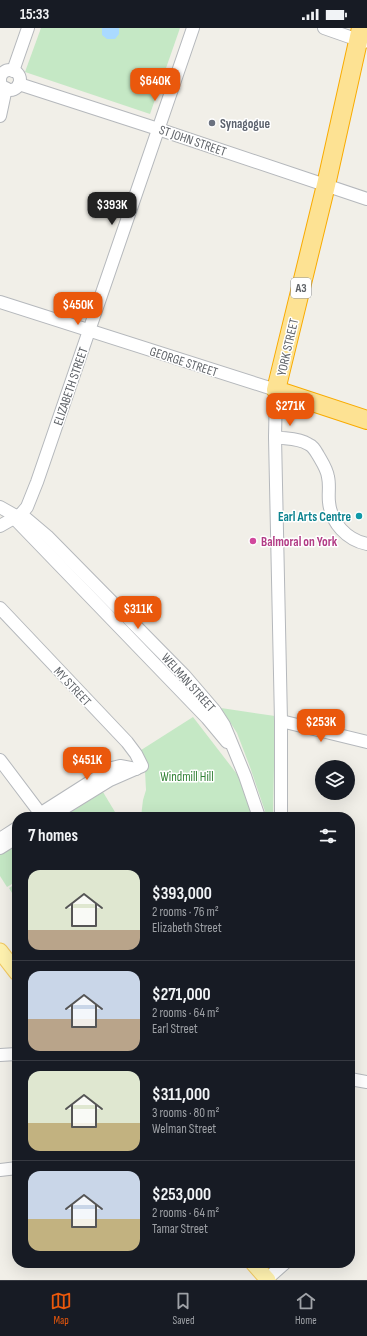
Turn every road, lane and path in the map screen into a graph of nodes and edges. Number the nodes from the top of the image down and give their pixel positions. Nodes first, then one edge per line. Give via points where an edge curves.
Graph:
1 (28, 28) edge
2 (192, 28) edge
3 (324, 28) edge
4 (362, 37) edge
5 (4, 78) edge
6 (0, 116) edge
7 (158, 129) junction
8 (326, 185) junction
9 (367, 199) edge
10 (0, 302) edge
11 (89, 330) junction
12 (276, 390) junction
13 (367, 420) edge
14 (275, 437) junction
15 (0, 507) edge
16 (17, 516) junction
17 (0, 526) edge
18 (367, 544) edge
19 (0, 608) edge
20 (281, 722) junction
21 (367, 742) edge
22 (0, 760) edge
23 (39, 812) edge
24 (49, 812) edge
25 (257, 812) edge
26 (281, 812) edge
27 (12, 831) edge
28 (0, 839) edge
29 (12, 841) edge
30 (0, 848) edge
31 (0, 951) edge
32 (12, 967) edge
33 (12, 1054) edge
34 (0, 1055) edge
35 (355, 1080) edge
36 (367, 1082) edge
37 (12, 1169) edge
38 (0, 1170) edge
39 (257, 1268) edge
40 (279, 1268) edge
41 (267, 1279) edge

1 - 5 street
2 - 7 street, ELIZABETH STREET
3 - 4 street
4 - 8 highway, YORK STREET / A3
5 - 6 street
5 - 7 street, ST JOHN STREET via 18,74 19,84
7 - 8 street, ST JOHN STREET
7 - 11 street, ELIZABETH STREET
8 - 9 street, ST JOHN STREET
8 - 12 highway, YORK STREET / A3
10 - 11 street, GEORGE STREET
11 - 12 street, GEORGE STREET
11 - 16 street, ELIZABETH STREET via 37,482 27,507
12 - 13 highway, GEORGE STREET
12 - 14 street, YORK STREET
14 - 18 street via 301,441 313,447 328,475 329,502 335,520 346,536
14 - 20 street, YORK STREET
15 - 16 street, WELMAN STREET
16 - 17 street
16 - 25 street, WELMAN STREET via 47,536 209,703 220,718
19 - 24 street, MY STREET via 136,754 139,768 118,766 108,776
20 - 21 street
20 - 26 street, YORK STREET
22 - 23 street
27 - 28 street
29 - 30 street
31 - 32 main road
33 - 34 street
35 - 36 street
37 - 38 street
39 - 41 main road
40 - 41 street

